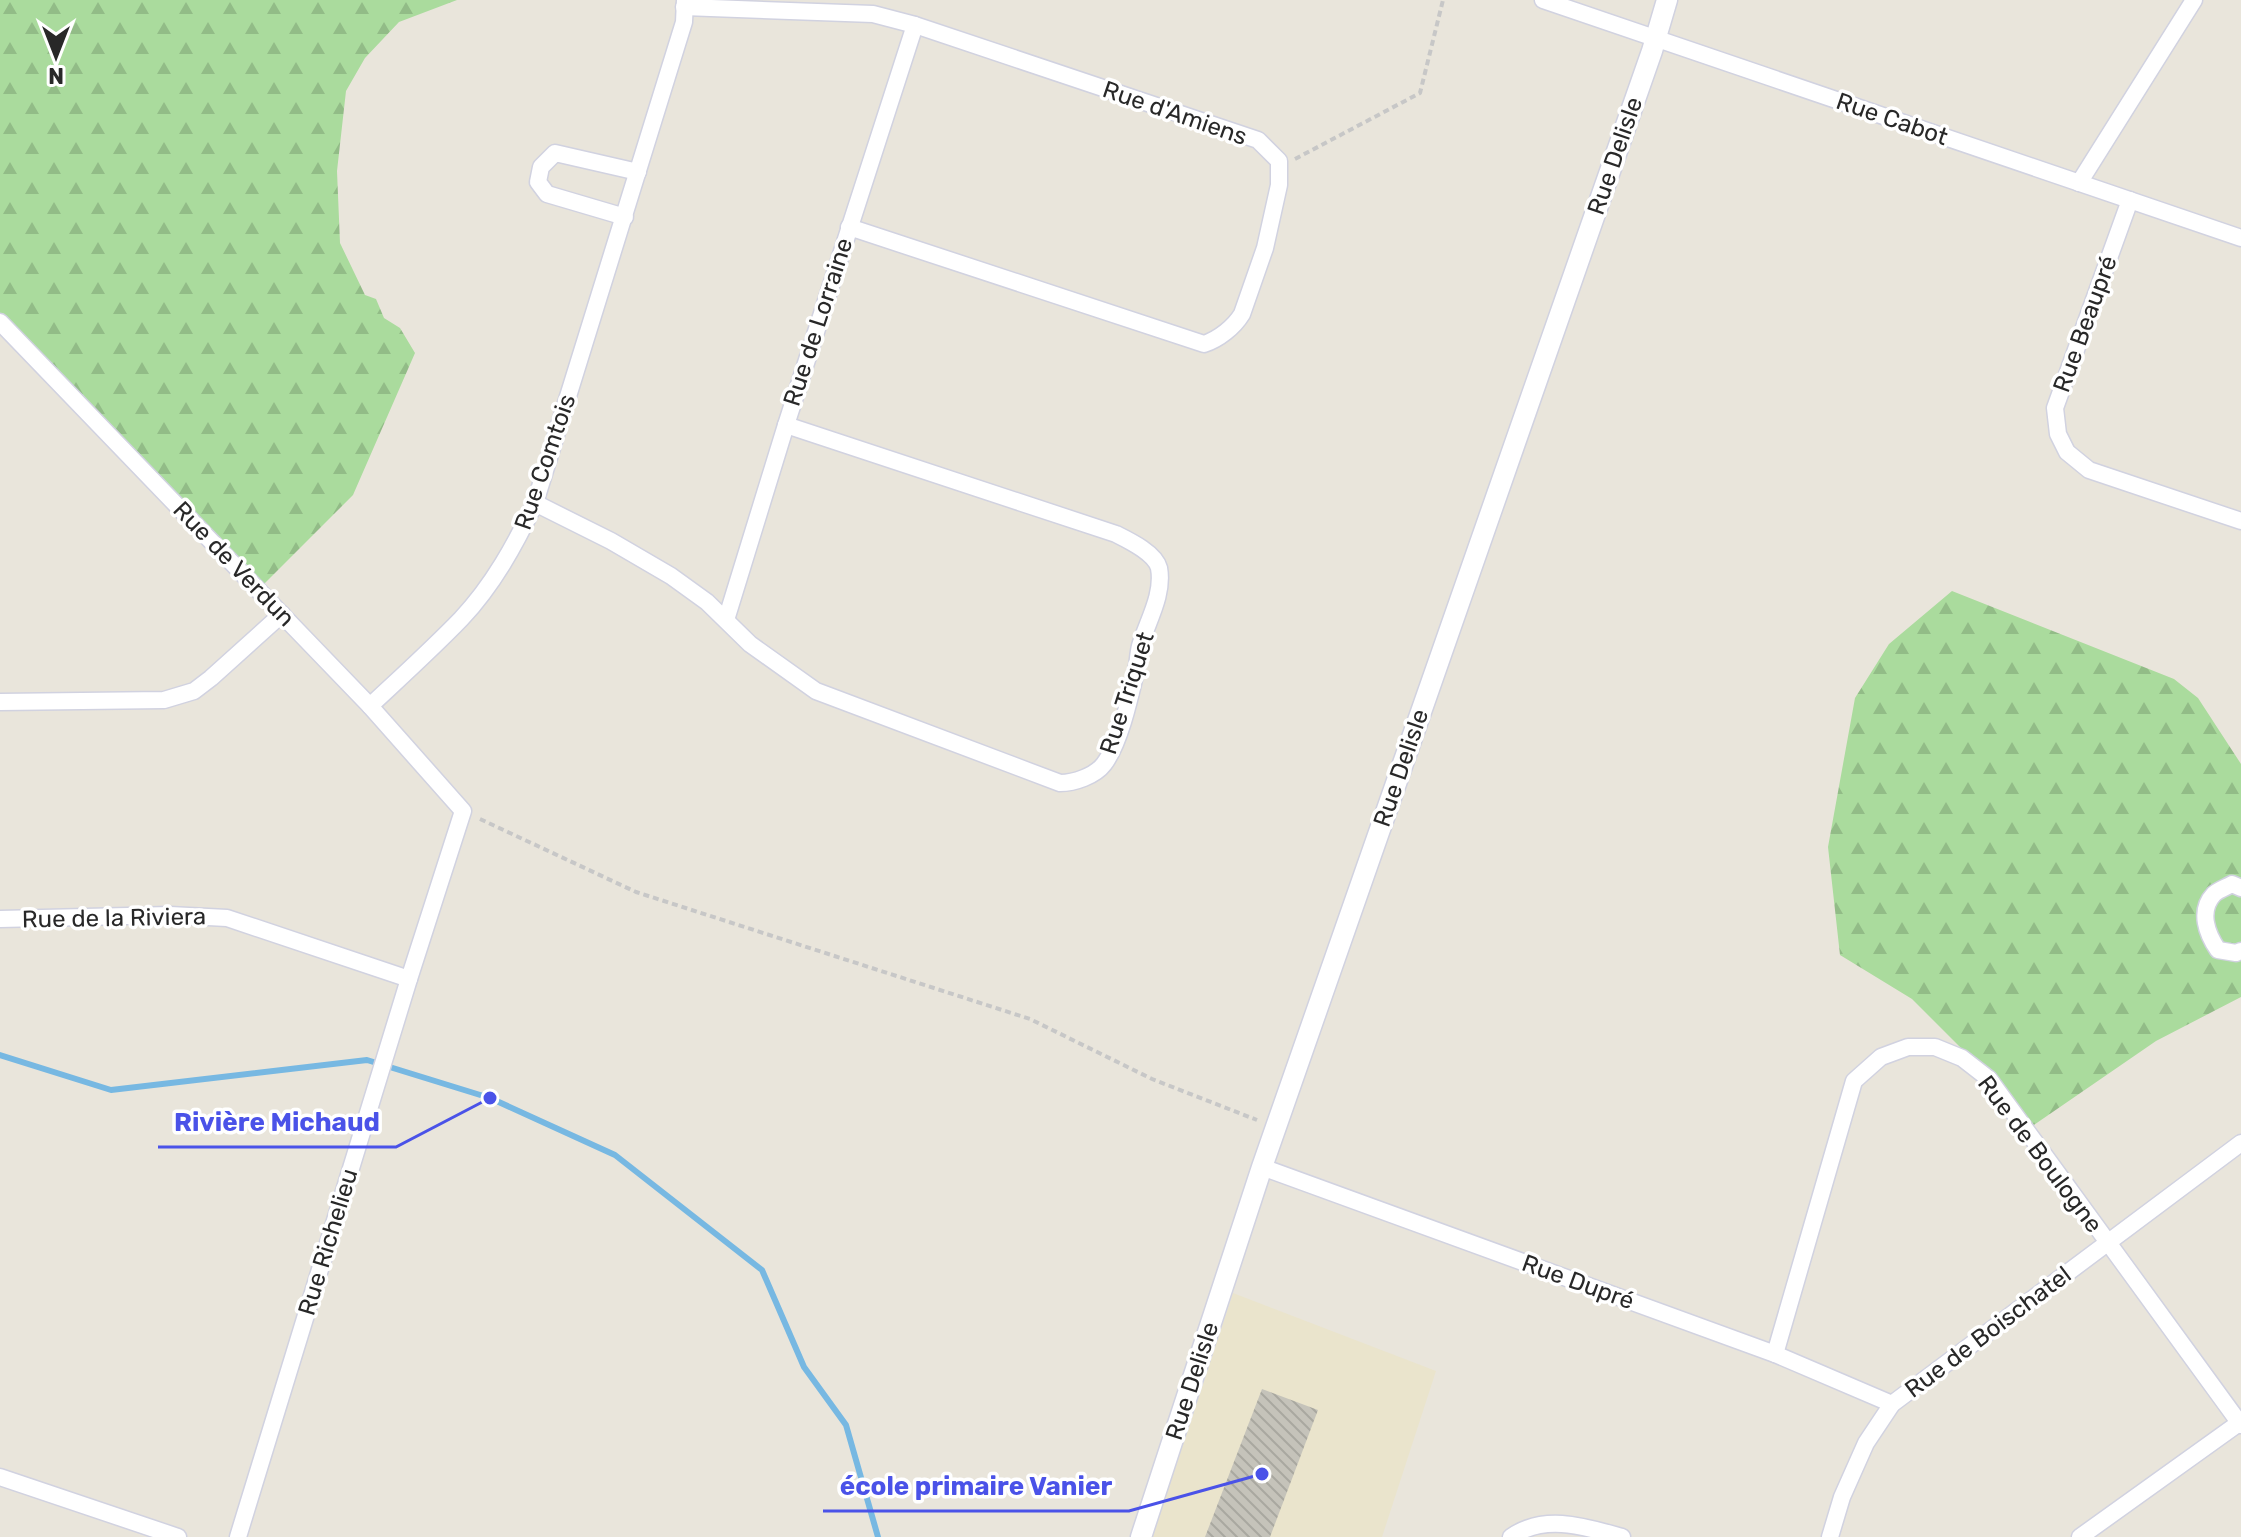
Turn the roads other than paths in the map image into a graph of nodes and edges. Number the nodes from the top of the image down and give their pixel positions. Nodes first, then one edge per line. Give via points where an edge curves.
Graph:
1 (1543, 0) edge
2 (1667, 0) edge
3 (2194, 0) edge
4 (684, 4) edge
5 (915, 25) junction
6 (1654, 39) junction
7 (638, 172) junction
8 (2079, 183) junction
9 (2130, 200) junction
10 (625, 217) junction
11 (849, 227) junction
12 (2241, 238) edge
13 (0, 322) edge
14 (786, 425) junction
15 (535, 503) junction
16 (2241, 521) edge
17 (282, 614) junction
18 (726, 620) junction
19 (0, 702) edge
20 (370, 706) junction
21 (463, 811) joint
22 (2241, 888) edge
23 (0, 919) edge
24 (2241, 951) edge
25 (409, 979) junction
26 (2241, 1143) edge
27 (1262, 1167) junction
28 (2108, 1242) junction
29 (1775, 1354) junction
30 (1892, 1404) junction
31 (2240, 1424) edge
32 (0, 1477) edge
33 (178, 1537) edge
34 (238, 1537) edge
35 (1141, 1537) edge
36 (1511, 1537) edge
37 (1622, 1537) edge
38 (1830, 1537) edge
39 (2080, 1537) edge

1 - 6 street, Rue Cabot
2 - 6 street, Rue Delisle
3 - 8 street
4 - 5 street, Rue d'Amiens via 873,14
4 - 7 street, Rue Comtois via 684,22
5 - 11 street, Rue de Lorraine
5 - 11 street, Rue d'Amiens via 1258,140 1279,161 1265,248 1242,314 1204,344
6 - 8 street, Rue Cabot
6 - 27 street, Rue Delisle
7 - 10 street, Rue Comtois
7 - 10 street via 555,153 541,167 538,182 547,194
8 - 9 street, Rue Cabot
9 - 12 street, Rue Cabot
9 - 16 street, Rue Beaupré via 2055,408 2058,434 2067,452 2089,470
10 - 15 street, Rue Comtois
11 - 14 street, Rue de Lorraine
13 - 17 street, Rue de Verdun
14 - 18 street, Rue de Lorraine
14 - 18 street, Rue Triquet via 1116,534 1156,561 1159,588 1114,750 1102,768 1072,783 1060,783 816,691
15 - 18 street, Rue Triquet via 671,576
15 - 20 street, Rue Comtois via 515,545 477,600
17 - 19 street via 194,691 164,700
17 - 20 street, Rue de Verdun
20 - 21 street, Rue de Verdun
21 - 25 street, Rue Richelieu
22 - 24 street via 2232,884 2214,893 2205,911 2206,929 2218,950
23 - 25 street, Rue de la Riviera via 227,918
25 - 34 street, Rue Richelieu
26 - 28 street, Rue de Boischatel
27 - 29 street, Rue Dupré
27 - 35 street, Rue Delisle
28 - 29 street, Rue de Boulogne via 1989,1079 1962,1058 1935,1047 1908,1047 1881,1057 1854,1081
28 - 30 street, Rue de Boischatel
28 - 31 street, Rue de Boulogne
29 - 30 street, Rue Dupré
30 - 38 street, Rue de Boischatel via 1866,1443
31 - 39 street
32 - 33 street
36 - 37 street via 1558,1522

